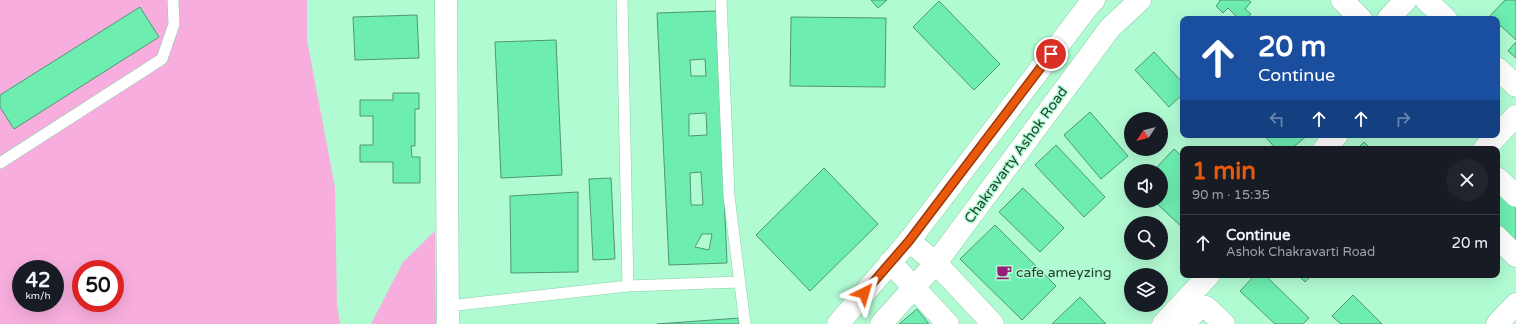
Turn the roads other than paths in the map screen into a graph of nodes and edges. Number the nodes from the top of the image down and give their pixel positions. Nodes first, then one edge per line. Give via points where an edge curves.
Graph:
1 (173, 0) edge
2 (446, 0) edge
3 (622, 0) edge
4 (721, 0) edge
5 (1094, 0) edge
6 (1140, 0) edge
7 (1342, 0) edge
8 (1406, 0) edge
9 (1426, 0) edge
10 (1358, 16) edge
11 (1391, 16) edge
12 (1443, 16) edge
13 (1500, 71) edge
14 (1516, 86) edge
15 (1516, 116) edge
16 (1500, 132) edge
17 (1334, 138) edge
18 (1474, 138) edge
19 (1495, 138) edge
20 (1327, 146) edge
21 (1481, 146) edge
22 (1487, 146) edge
23 (0, 163) edge
24 (1500, 165) edge
25 (1516, 180) edge
26 (1500, 181) edge
27 (1516, 196) edge
28 (1500, 240) edge
29 (909, 241) junction
30 (1516, 256) edge
31 (890, 262) junction
32 (936, 263) junction
33 (1207, 278) edge
34 (739, 282) junction
35 (628, 286) junction
36 (914, 288) junction
37 (1516, 304) edge
38 (1188, 310) edge
39 (448, 315) edge
40 (744, 324) edge
41 (838, 324) edge
42 (880, 324) edge
43 (948, 324) edge
44 (993, 324) edge
45 (1163, 324) edge
46 (1224, 324) edge
47 (1497, 324) edge

1 - 23 lane via 174,24 162,59
2 - 39 street
3 - 35 lane
4 - 34 lane via 729,196
5 - 29 street
6 - 32 street, Chakravarty Ashok Road via 1110,28
7 - 10 street
8 - 11 street
9 - 12 street
13 - 14 street
15 - 16 street
17 - 20 street
18 - 21 street
19 - 22 street
24 - 25 street
26 - 27 street
28 - 30 street
29 - 31 street
29 - 32 street
31 - 36 street
31 - 41 street
32 - 36 street, Chakravarty Ashok Road
32 - 44 street
33 - 38 street
34 - 35 lane
34 - 40 lane
35 - 39 lane
36 - 42 street, Chakravarty Ashok Road
36 - 43 street
37 - 47 street
38 - 45 street
38 - 46 street via 1206,306

